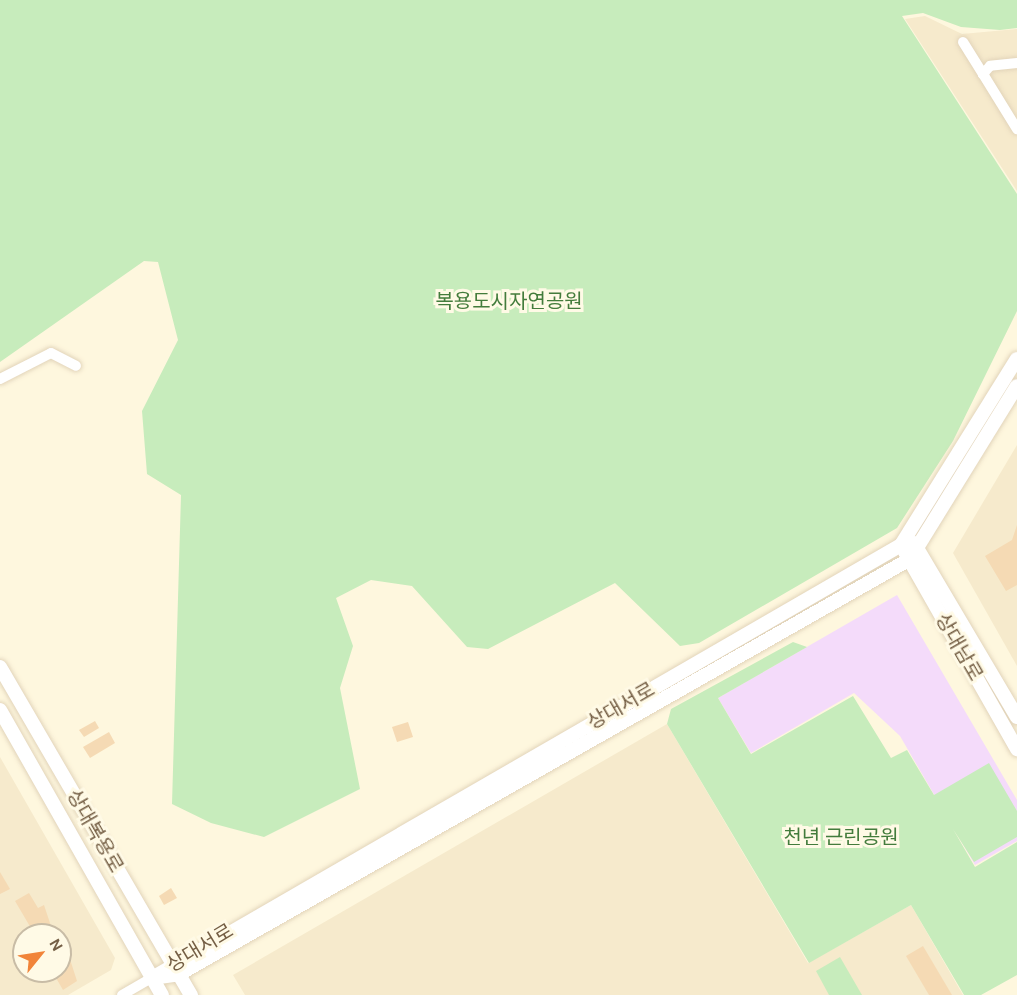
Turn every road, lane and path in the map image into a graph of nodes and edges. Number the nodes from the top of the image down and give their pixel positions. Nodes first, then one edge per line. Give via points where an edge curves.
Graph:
1 (963, 42) dead end
2 (1017, 63) edge
3 (983, 74) junction
4 (1017, 129) edge
5 (1017, 359) edge
6 (76, 366) dead end
7 (0, 379) edge
8 (1017, 386) edge
9 (905, 541) junction
10 (915, 555) junction
11 (0, 667) edge
12 (0, 710) edge
13 (1017, 717) edge
14 (1017, 748) edge
15 (171, 962) junction
16 (179, 974) junction
17 (152, 978) junction
18 (122, 995) edge
19 (162, 995) edge
20 (191, 995) edge

1 - 3 street
2 - 3 street via 990,66
3 - 4 street
5 - 9 street, 상대서로
6 - 7 street via 51,353
8 - 10 street, 상대서로
9 - 10 street, 상대남로
9 - 15 street, 상대서로
10 - 13 street, 상대남로
10 - 14 street, 상대남로
10 - 16 street, 상대서로
11 - 15 street, 상대복용로
12 - 17 street, 상대복용로
15 - 16 street, 상대복용로
15 - 17 street, 상대서로
16 - 17 street
16 - 20 street, 상대복용로
17 - 18 street
17 - 19 street, 상대복용로

